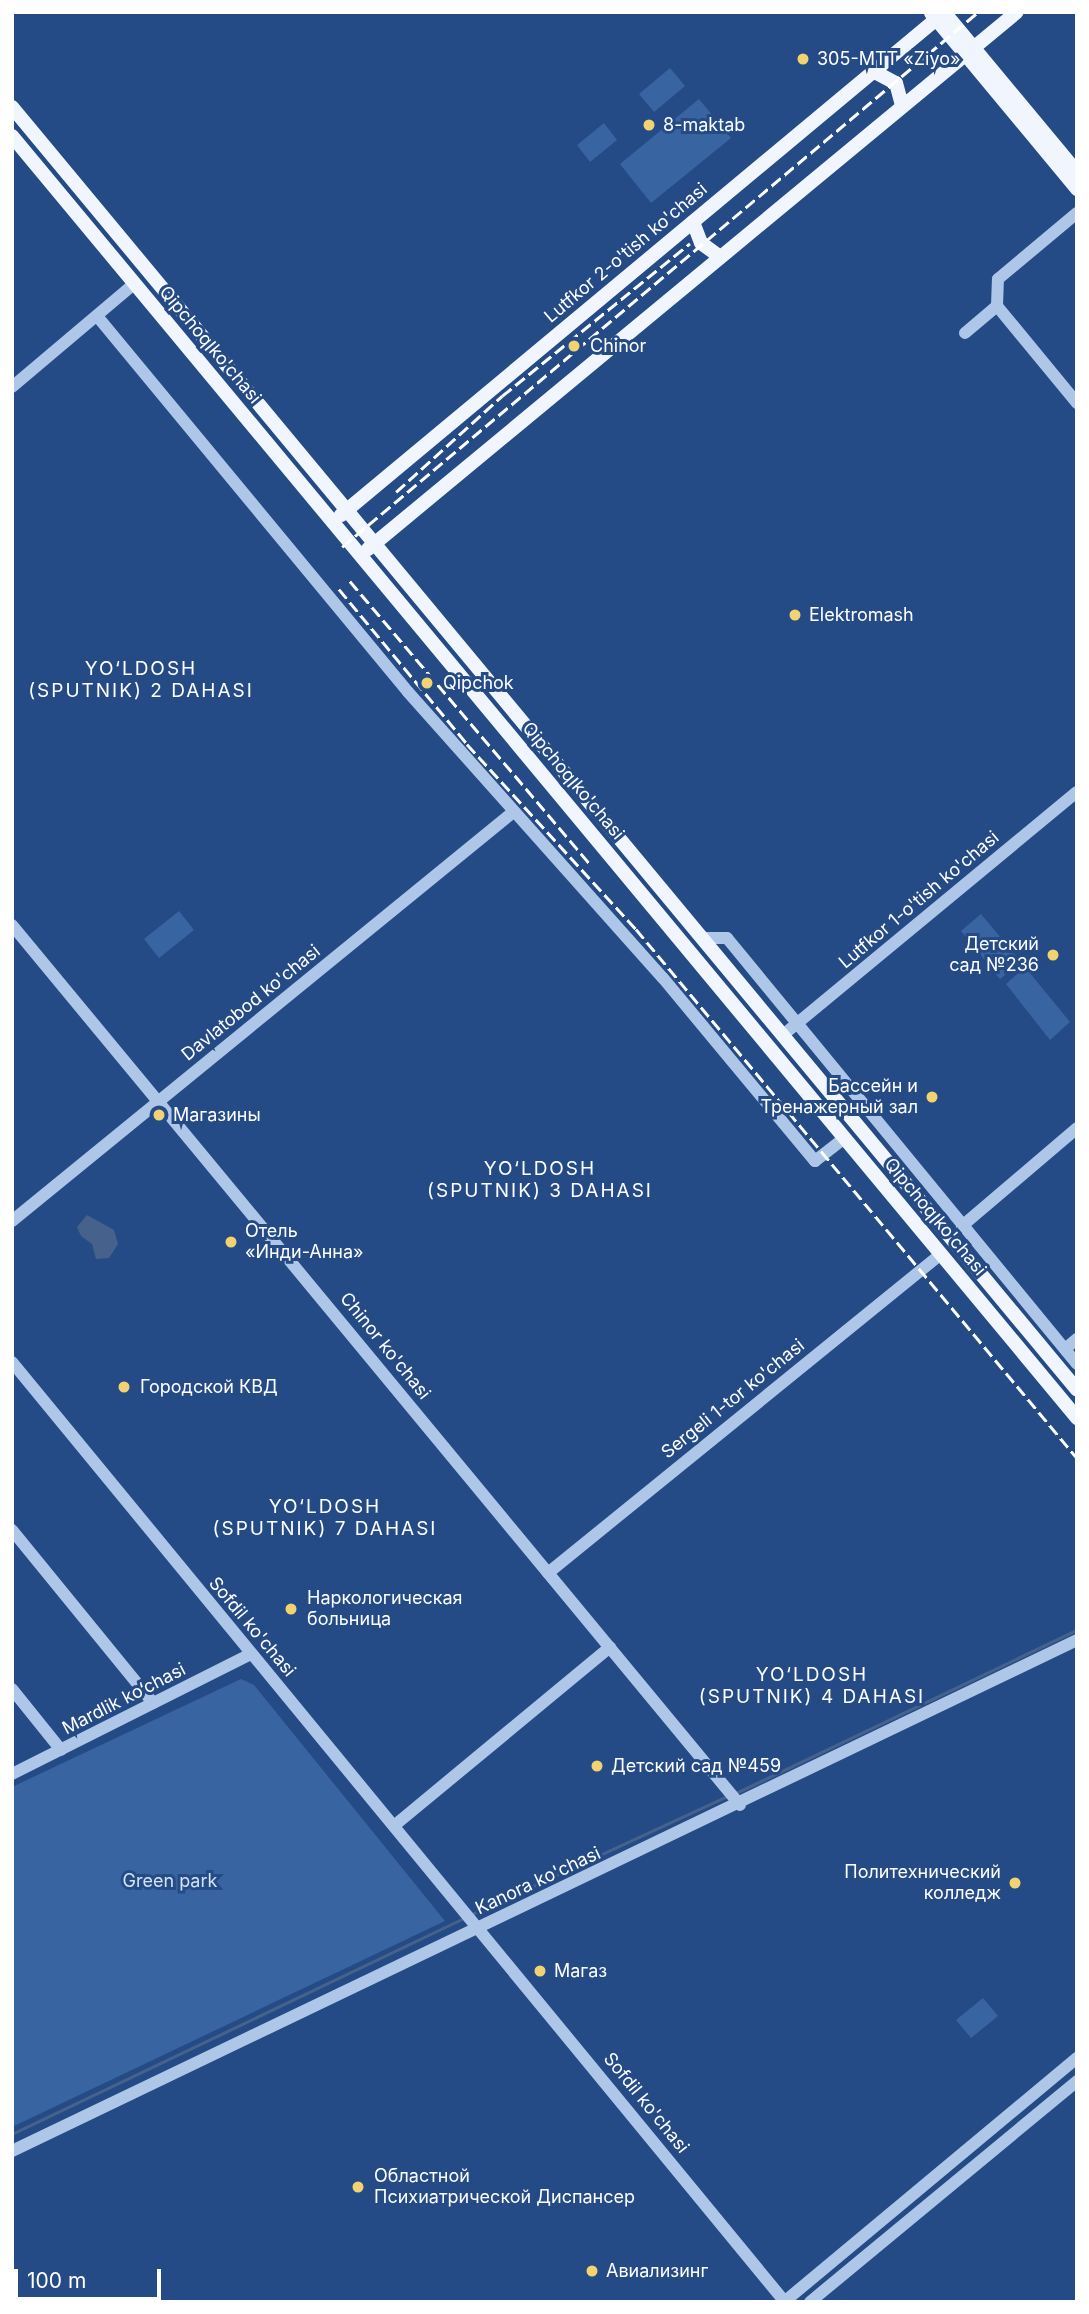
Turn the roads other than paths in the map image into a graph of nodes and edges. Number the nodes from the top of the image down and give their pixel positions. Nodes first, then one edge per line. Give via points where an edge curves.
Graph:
1 (1017, 12) edge
2 (940, 14) edge
3 (970, 51) junction
4 (873, 71) junction
5 (902, 106) junction
6 (12, 107) edge
7 (12, 136) edge
8 (1077, 172) edge
9 (1077, 189) edge
10 (1077, 213) edge
11 (693, 222) junction
12 (720, 257) junction
13 (134, 284) junction
14 (165, 291) junction
15 (150, 303) junction
16 (997, 306) junction
17 (97, 316) junction
18 (965, 333) dead end
19 (12, 387) edge
20 (1077, 402) edge
21 (347, 510) junction
22 (333, 522) junction
23 (375, 543) junction
24 (360, 556) junction
25 (502, 697) junction
26 (488, 709) junction
27 (1077, 792) edge
28 (512, 813) junction
29 (12, 925) edge
30 (702, 938) junction
31 (688, 950) junction
32 (797, 1024) junction
33 (783, 1035) junction
34 (160, 1100) junction
35 (1077, 1128) edge
36 (844, 1138) junction
37 (883, 1155) junction
38 (868, 1167) junction
39 (12, 1221) edge
40 (962, 1226) junction
41 (941, 1254) junction
42 (1077, 1339) edge
43 (1065, 1349) junction
44 (12, 1362) edge
45 (1077, 1364) edge
46 (1077, 1390) edge
47 (1077, 1418) edge
48 (12, 1530) edge
49 (548, 1573) junction
50 (1077, 1640) edge
51 (610, 1647) junction
52 (251, 1654) junction
53 (12, 1689) edge
54 (153, 1703) junction
55 (61, 1750) junction
56 (12, 1774) edge
57 (735, 1798) junction
58 (395, 1825) junction
59 (473, 1919) junction
60 (1077, 2058) edge
61 (1077, 2081) edge
62 (12, 2151) edge
63 (785, 2302) edge
64 (810, 2302) edge

1 - 3 main road
2 - 3 main road
2 - 4 main road, Lutfkor 2-o'tish ko'chasi
3 - 5 main road
3 - 8 main road
3 - 9 main road
4 - 5 main road via 896,83
4 - 11 main road, Lutfkor 2-o'tish ko'chasi
5 - 12 main road
6 - 14 main road, Qipchoq ko'chasi
7 - 13 main road, Qipchoq ko'chasi
10 - 16 street via 998,279
11 - 12 main road via 701,243
11 - 21 main road, Lutfkor 2-o'tish ko'chasi
12 - 23 main road
13 - 15 main road, Qipchoq ko'chasi
13 - 17 street
14 - 15 main road
14 - 21 main road, Qipchoq ko'chasi
15 - 22 main road, Qipchoq ko'chasi
16 - 18 street
16 - 20 street
17 - 19 street
17 - 28 street
21 - 22 main road, Lutfkor 2-o'tish ko'chasi
21 - 23 main road, Qipchoq ko'chasi
22 - 24 main road, Qipchoq ko'chasi
23 - 24 main road
23 - 25 main road, Qipchoq ko'chasi
24 - 26 main road, Qipchoq ko'chasi
25 - 26 main road
25 - 30 main road, Qipchoq ko'chasi
26 - 31 main road, Qipchoq ko'chasi
27 - 32 street, Lutfkor 1-o'tish ko'chasi
28 - 34 street, Davlatobod ko'chasi
28 - 36 street via 663,978 815,1161
29 - 34 street, Chinor ko'chasi
30 - 31 main road
30 - 32 street, Qipchoq ko'chasi via 727,938
30 - 33 main road, Qipchoq ko'chasi
31 - 36 main road, Qipchoq ko'chasi
32 - 33 street, Lutfkor 1-o'tish ko'chasi
32 - 40 street, Qipchoq ko'chasi
33 - 37 main road, Qipchoq ko'chasi
34 - 39 street, Davlatobod ko'chasi
34 - 49 street, Chinor ko'chasi
35 - 40 street
36 - 38 main road, Qipchoq ko'chasi
37 - 38 main road
37 - 46 main road, Qipchoq ko'chasi
38 - 41 main road, Qipchoq ko'chasi
40 - 43 street, Qipchoq ko'chasi
41 - 47 main road, Qipchoq ko'chasi
41 - 49 street, Sergeli 1-tor ko'chasi
42 - 43 street
43 - 45 street, Qipchoq ko'chasi
44 - 52 street, Sofdil ko'chasi
48 - 54 street
49 - 51 street, Chinor ko'chasi
50 - 57 street, Kanora ko'chasi
51 - 57 street, Chinor ko'chasi
51 - 58 street
52 - 54 street, Mardlik ko‘chasi
52 - 58 street, Sofdil ko'chasi
53 - 55 street
54 - 55 street, Mardlik ko‘chasi
55 - 56 street, Mardlik ko‘chasi
57 - 59 street, Kanora ko'chasi
58 - 59 street, Sofdil ko'chasi
59 - 62 street, Kanora ko'chasi
59 - 63 street, Sofdil ko'chasi
60 - 63 street, Sofdil ko'chasi
61 - 64 street

